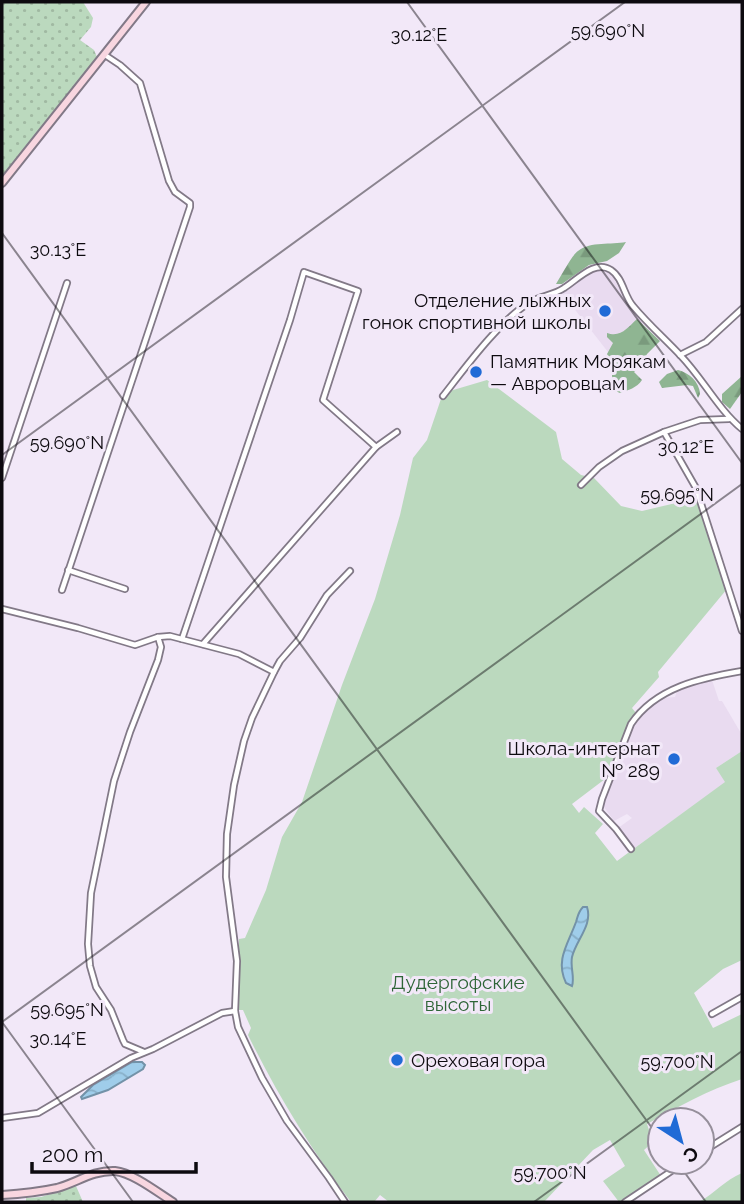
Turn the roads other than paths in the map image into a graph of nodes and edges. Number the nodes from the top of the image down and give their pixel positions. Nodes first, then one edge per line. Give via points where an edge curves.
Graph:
1 (146, 2) edge
2 (105, 55) junction
3 (2, 183) edge
4 (67, 283) dead end
5 (742, 309) edge
6 (680, 355) junction
7 (443, 396) dead end
8 (730, 419) junction
9 (742, 429) edge
10 (397, 432) dead end
11 (664, 432) junction
12 (376, 447) junction
13 (2, 478) edge
14 (580, 485) dead end
15 (68, 570) junction
16 (349, 571) dead end
17 (125, 589) dead end
18 (62, 590) dead end
19 (2, 609) edge
20 (742, 631) edge
21 (158, 637) junction
22 (182, 639) junction
23 (203, 644) junction
24 (742, 671) edge
25 (274, 672) junction
26 (632, 849) dead end
27 (742, 997) edge
28 (235, 1011) junction
29 (712, 1014) dead end
30 (144, 1052) junction
31 (2, 1118) edge
32 (742, 1127) edge
33 (716, 1143) edge
34 (664, 1176) edge
35 (2, 1195) edge
36 (173, 1202) edge
37 (345, 1202) edge
38 (625, 1202) edge

1 - 2 street
2 - 3 street
2 - 15 street via 140,83 169,181 190,208
4 - 13 street
5 - 6 street via 706,342
6 - 7 street via 630,303 612,270 595,268 519,311
6 - 8 street
8 - 9 street
8 - 11 street via 701,420
10 - 12 street
11 - 14 street via 622,451
11 - 20 street via 696,488
12 - 22 street via 323,400 358,291 304,272
12 - 23 street
15 - 17 street
15 - 18 street
16 - 25 street
19 - 21 street via 135,645
21 - 22 street
21 - 30 street via 158,660 114,781 91,893 88,944 96,987 125,1044
22 - 23 street
23 - 25 street via 239,654
24 - 26 street via 665,692 632,724 599,811
25 - 28 street via 244,741 227,834 226,877 237,961
27 - 29 street
28 - 30 street via 222,1013
28 - 37 street via 262,1078
30 - 31 street via 38,1113
32 - 33 street
34 - 38 street
35 - 36 street via 58,1188 91,1174 116,1171 142,1181

